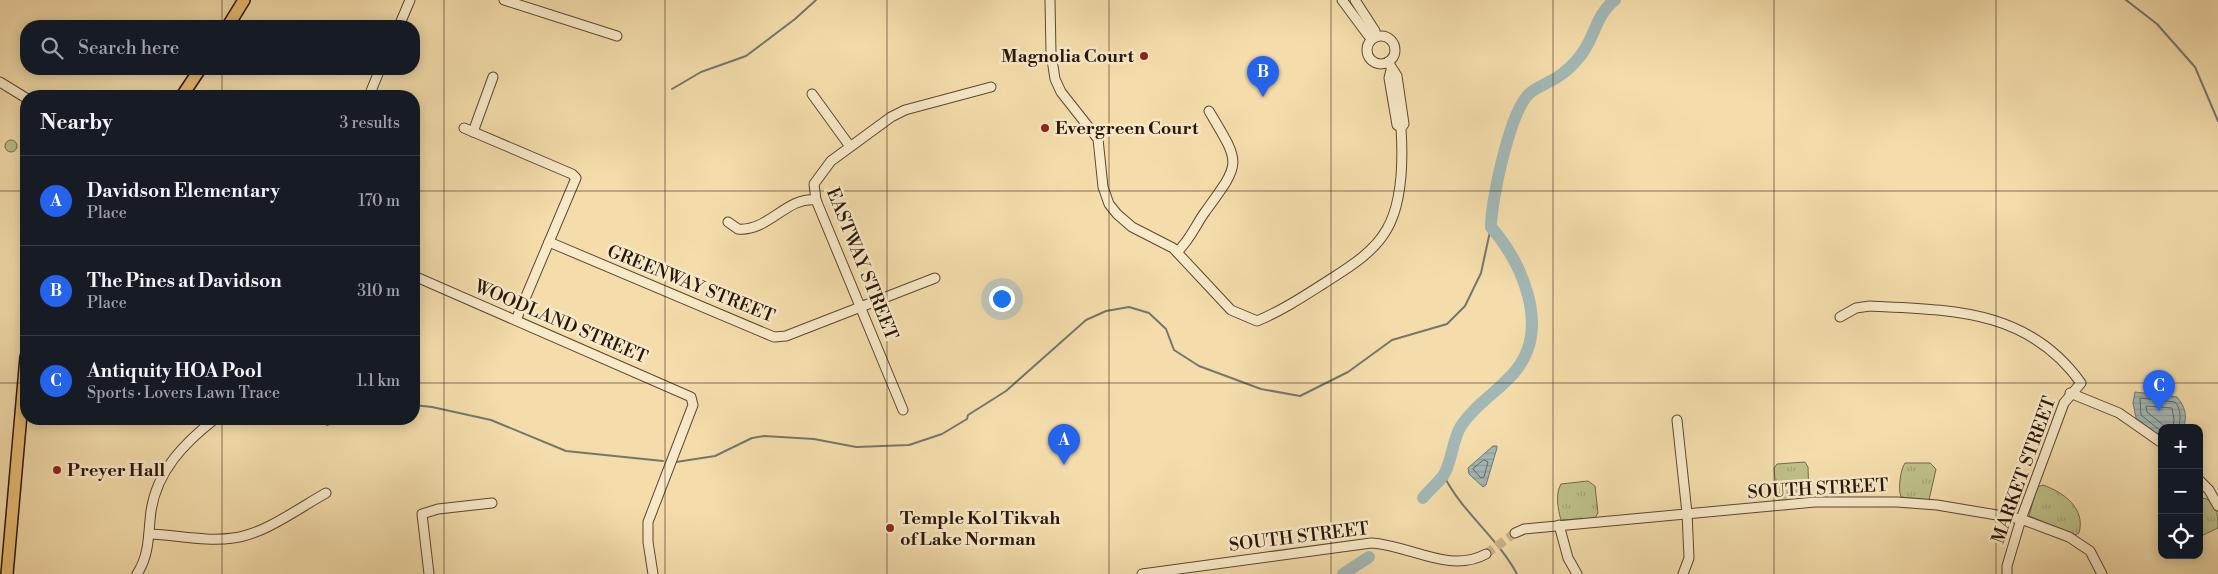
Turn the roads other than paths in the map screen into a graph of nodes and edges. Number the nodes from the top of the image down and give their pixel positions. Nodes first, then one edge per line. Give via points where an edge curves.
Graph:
1 (244, 0) edge
2 (410, 0) edge
3 (504, 0) edge
4 (1050, 0) edge
5 (1342, 0) edge
6 (1355, 0) edge
7 (232, 20) edge
8 (402, 20) edge
9 (617, 36) dead end
10 (1374, 37) junction
11 (1390, 66) junction
12 (196, 75) edge
13 (378, 75) edge
14 (493, 78) dead end
15 (0, 82) edge
16 (991, 87) dead end
17 (186, 90) edge
18 (371, 90) edge
19 (20, 94) edge
20 (812, 94) dead end
21 (1209, 111) dead end
22 (850, 146) junction
23 (816, 200) junction
24 (728, 222) dead end
25 (549, 242) junction
26 (1177, 252) junction
27 (935, 278) dead end
28 (420, 279) edge
29 (860, 307) junction
30 (1840, 317) dead end
31 (516, 320) junction
32 (2070, 393) junction
33 (903, 410) dead end
34 (1677, 420) dead end
35 (20, 425) edge
36 (208, 425) edge
37 (2158, 440) edge
38 (2203, 484) edge
39 (326, 493) dead end
40 (492, 503) dead end
41 (2218, 506) edge
42 (1688, 514) junction
43 (2021, 519) junction
44 (1559, 525) junction
45 (1515, 533) tunnel mouth
46 (149, 534) junction
47 (1486, 554) tunnel mouth
48 (7, 574) edge
49 (137, 574) edge
50 (429, 574) edge
51 (653, 574) edge
52 (1142, 574) edge
53 (1577, 574) edge
54 (1683, 574) edge
55 (2007, 574) edge
56 (2102, 574) edge

1 - 7 main road
2 - 8 street
3 - 9 street
4 - 26 street via 1051,53 1056,79 1061,92 1098,140 1103,187 1109,204 1128,224
5 - 10 street via 1368,35
6 - 10 street via 1375,30
10 - 11 street via 1387,38 1394,44
10 - 11 street via 1368,45 1369,58 1377,64
11 - 26 street via 1396,125 1401,128 1398,194 1387,230 1372,248 1351,266 1279,312 1257,321 1231,310
12 - 17 main road
13 - 18 street
14 - 25 street via 468,130 576,178
15 - 19 street
16 - 22 street, EASTWAY STREET via 896,114
20 - 22 street
21 - 26 street via 1232,151 1232,171 1187,243
22 - 23 street, EASTWAY STREET via 817,178 814,188
23 - 24 street via 798,203 755,227 738,229
23 - 29 street, EASTWAY STREET
25 - 29 street, GREENWAY STREET via 774,336 786,336
25 - 31 street
27 - 29 street, GREENWAY STREET
28 - 31 street, WOODLAND STREET
29 - 33 street, EASTWAY STREET
30 - 32 street, MARKET STREET via 1856,308 1870,306 1986,316 2007,324 2057,353 2081,382
31 - 51 street, WOODLAND STREET via 688,395 692,400 693,405 648,522
32 - 37 street via 2119,413
32 - 43 street, MARKET STREET
34 - 42 street
35 - 48 main road
36 - 46 street via 184,445 167,467 153,502
38 - 41 street
39 - 46 street via 243,536 215,539
40 - 50 street via 422,514
42 - 43 street, SOUTH STREET via 1815,502 1872,501 1937,505
42 - 44 street, SOUTH STREET
42 - 54 street via 1689,558
43 - 55 street, MARKET STREET
43 - 56 street, SOUTH STREET via 2069,536 2090,551
44 - 45 street, SOUTH STREET
44 - 53 street via 1568,558
46 - 49 street via 145,558
47 - 52 street, SOUTH STREET via 1470,562 1455,564 1372,543

